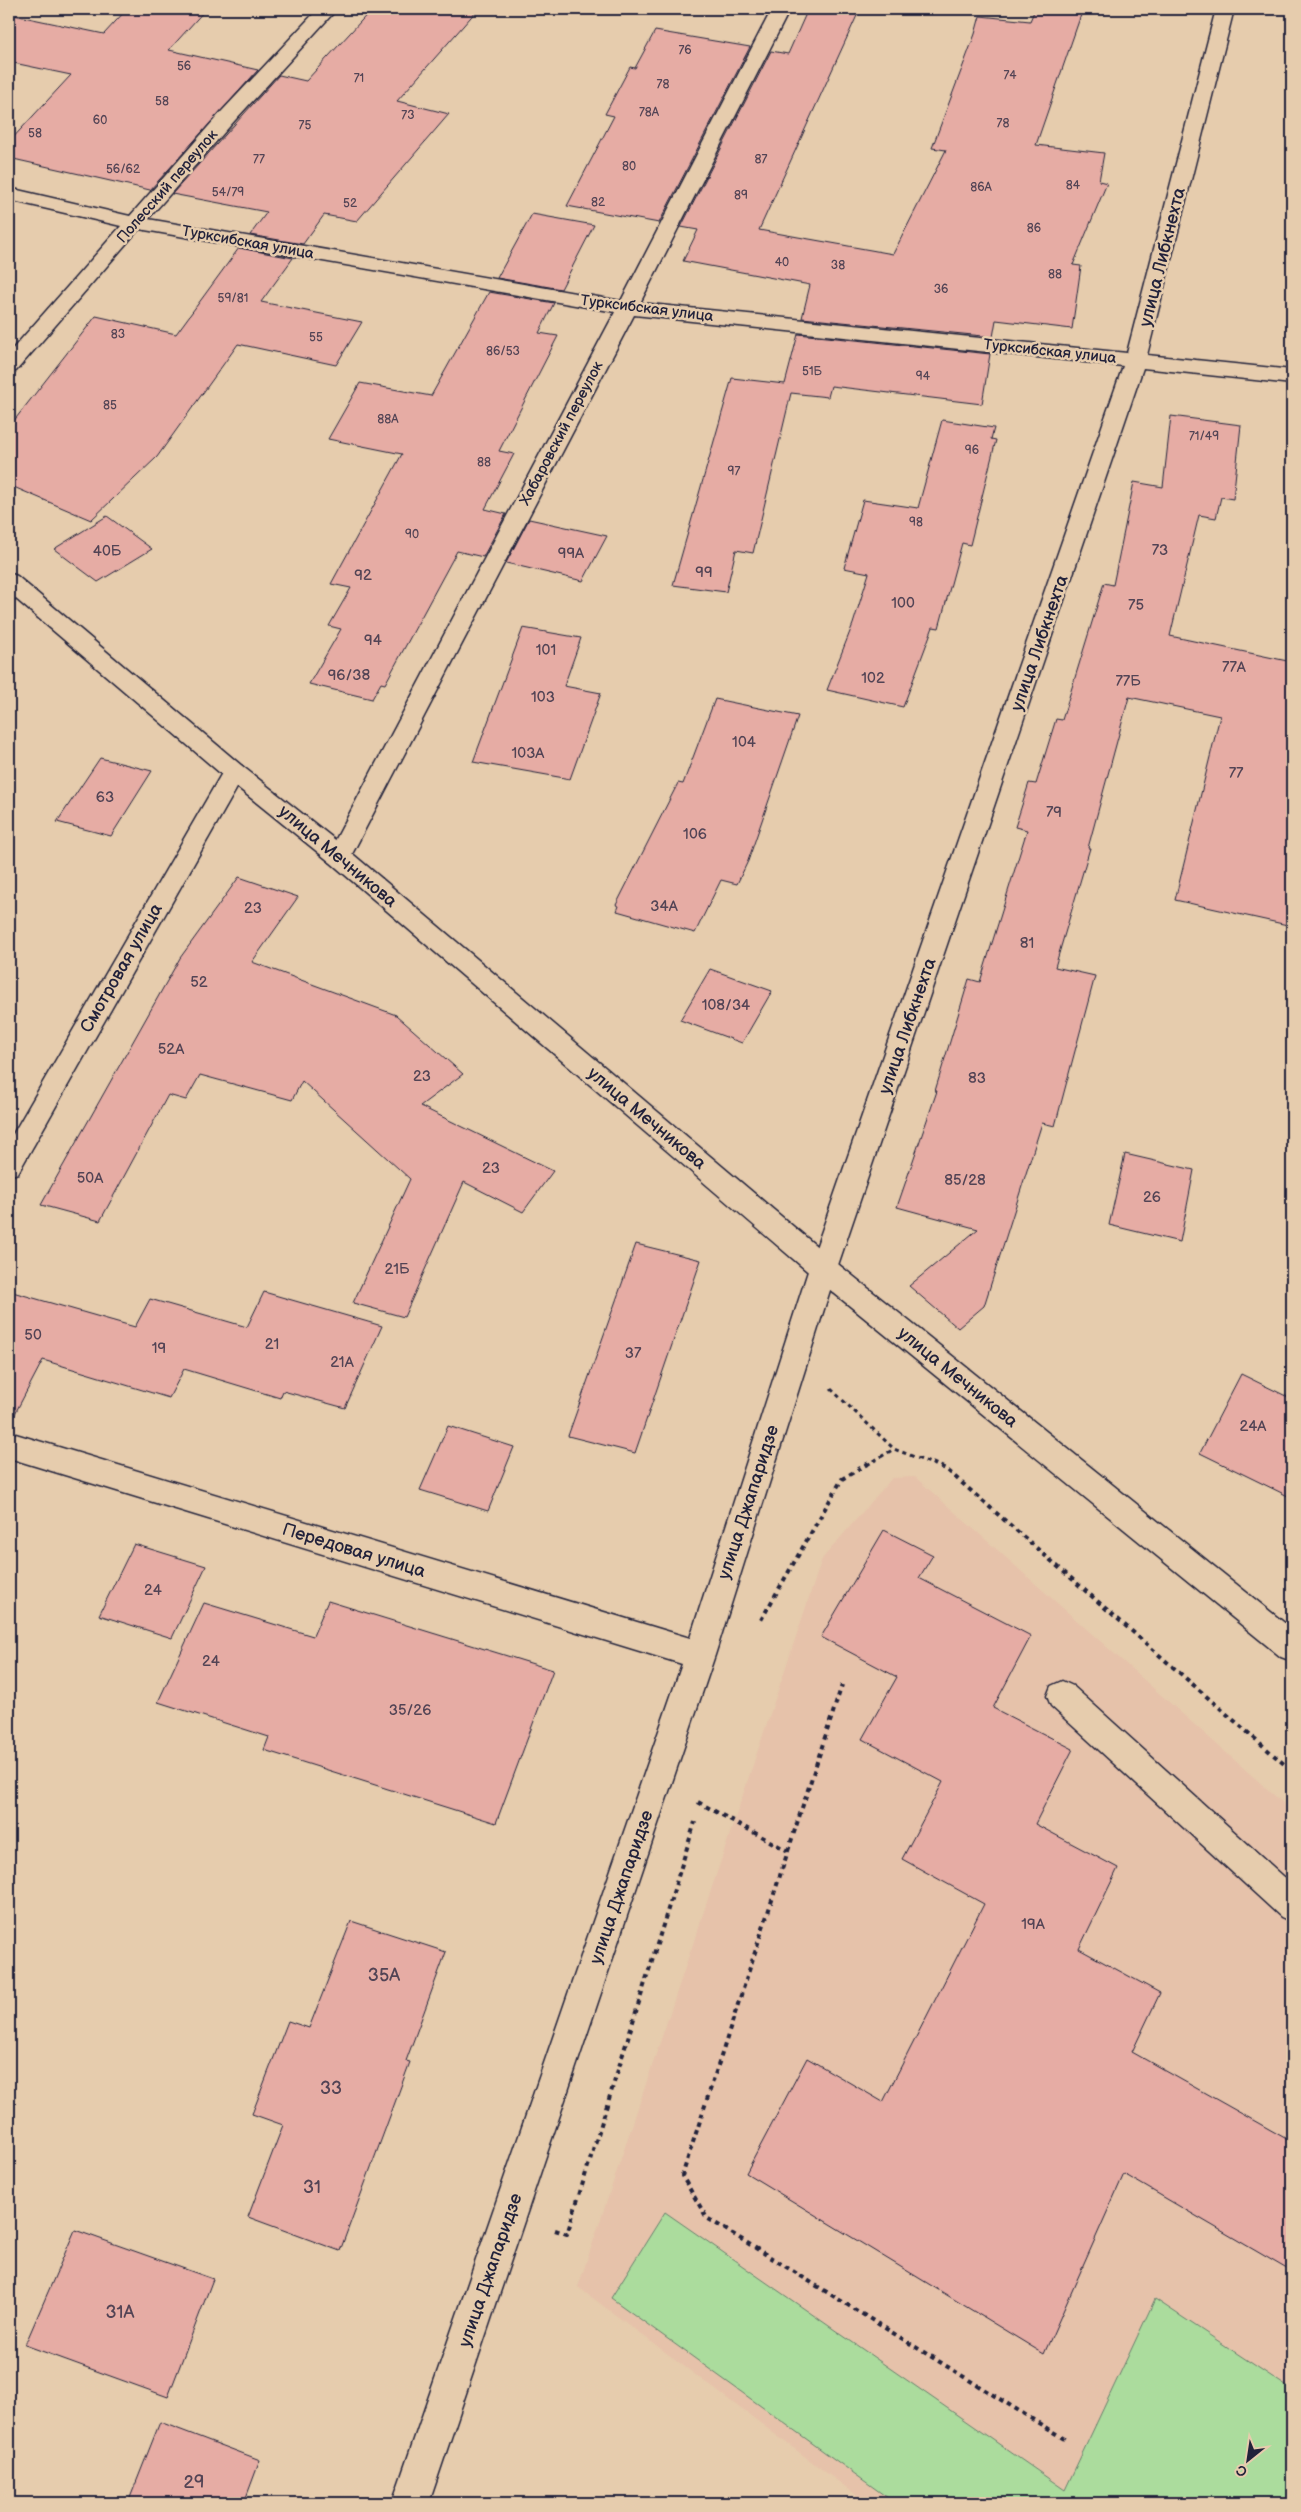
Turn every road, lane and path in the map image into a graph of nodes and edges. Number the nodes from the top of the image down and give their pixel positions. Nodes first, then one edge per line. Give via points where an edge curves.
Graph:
1 (328, 9) edge
2 (781, 9) edge
3 (1225, 9) edge
4 (9, 194) edge
5 (136, 223) junction
6 (627, 308) junction
7 (1136, 359) junction
8 (9, 366) edge
9 (1292, 377) edge
10 (9, 581) edge
11 (234, 772) junction
12 (339, 856) junction
13 (9, 1165) edge
14 (823, 1268) junction
15 (795, 1355) junction
16 (9, 1445) edge
17 (894, 1449) junction
18 (758, 1626) dead end
19 (1292, 1647) edge
20 (700, 1655) junction
21 (842, 1685) dead end
22 (1062, 1696) dead end
23 (1292, 1771) edge
24 (655, 1788) junction
25 (703, 1794) dead end
26 (700, 1803) junction
27 (788, 1850) junction
28 (1292, 1906) edge
29 (510, 2214) junction
30 (1066, 2440) dead end
31 (411, 2503) edge

1 - 5 street, Полесский переулок
2 - 6 street, Хабаровский переулок
3 - 7 street, улица Либкнехта
4 - 5 street, Турксибская улица
5 - 6 street, Турксибская улица
5 - 8 street, Полесский переулок
6 - 7 street, Турксибская улица
6 - 12 street, Хабаровский переулок
7 - 9 street, Турксибская улица
7 - 14 street, улица Либкнехта
10 - 11 street, улица Мечникова
11 - 12 street, улица Мечникова
11 - 13 street, Смотровая улица
12 - 14 street, улица Мечникова
14 - 15 street, улица Джапаридзе
14 - 19 street, улица Мечникова
15 - 17 path
15 - 20 street, улица Джапаридзе
16 - 20 street, Передовая улица
17 - 18 path via 842,1479
17 - 23 path via 946,1469
20 - 24 street, улица Джапаридзе
21 - 27 path
22 - 28 street
24 - 26 path
24 - 29 street, улица Джапаридзе
25 - 26 path
26 - 27 path
26 - 29 path via 567,2234
27 - 30 path via 682,2176 707,2218
29 - 31 street, улица Джапаридзе

